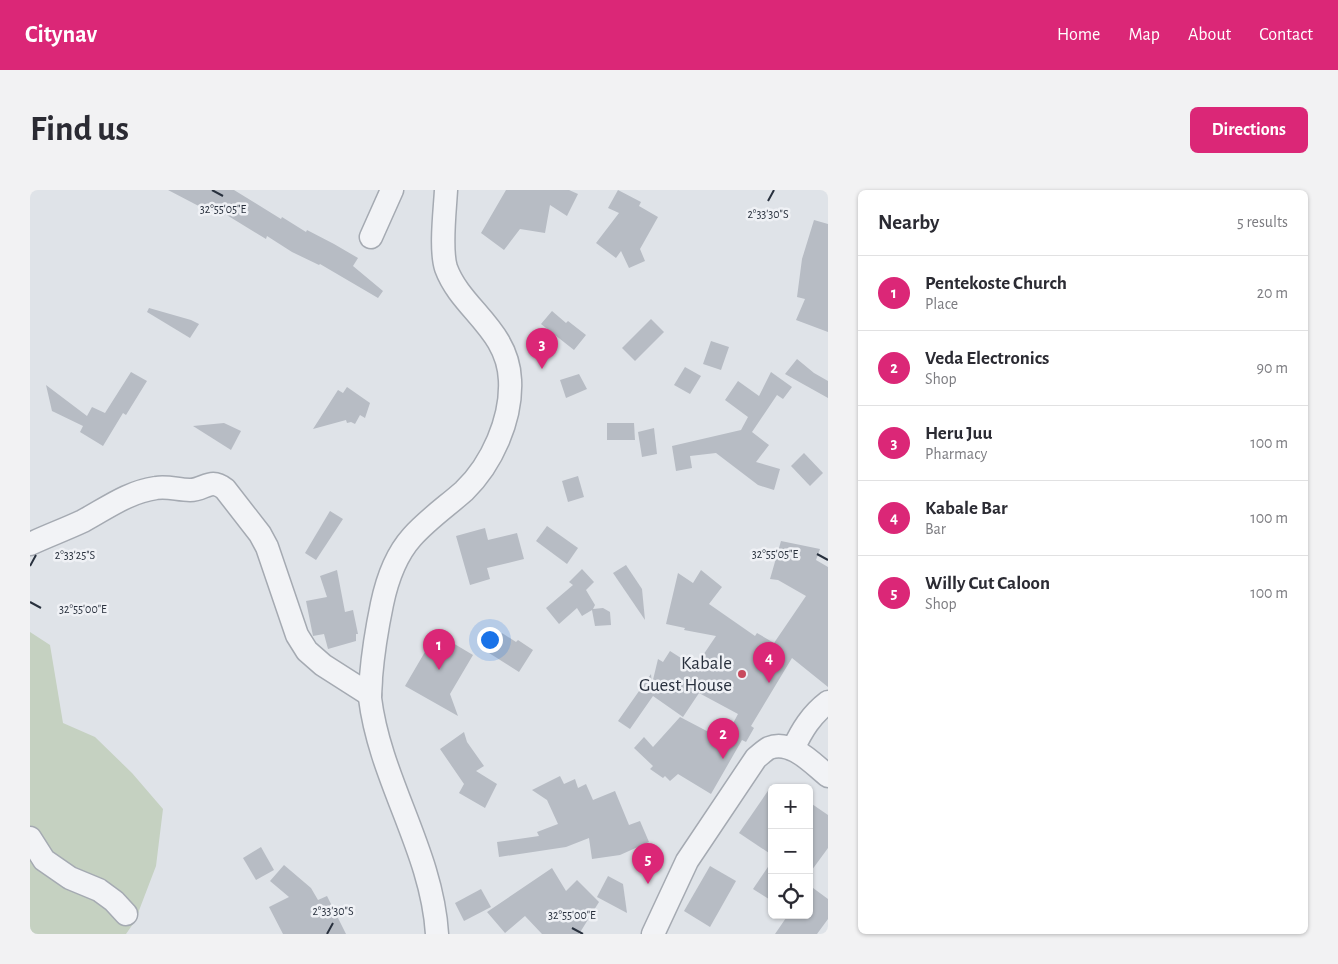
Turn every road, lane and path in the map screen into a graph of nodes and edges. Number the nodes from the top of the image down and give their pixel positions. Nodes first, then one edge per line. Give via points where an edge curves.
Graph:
1 (392, 190) edge
2 (446, 190) edge
3 (371, 237) dead end
4 (30, 544) edge
5 (370, 695) junction
6 (828, 702) edge
7 (793, 749) junction
8 (828, 776) edge
9 (30, 838) edge
10 (126, 914) dead end
11 (437, 934) edge
12 (653, 934) edge

1 - 3 street
2 - 5 street via 446,267 452,280 489,325 502,347 510,380 507,410 502,433 483,467 466,489 412,536 394,565 382,604
4 - 5 street via 126,496 153,488 190,490 215,483 220,485 260,534 297,635 307,650 323,665
5 - 11 street via 385,759 427,875
6 - 7 street via 804,727
7 - 8 street
7 - 12 street via 769,748 756,758 687,861
9 - 10 street via 44,860 70,878 99,890

